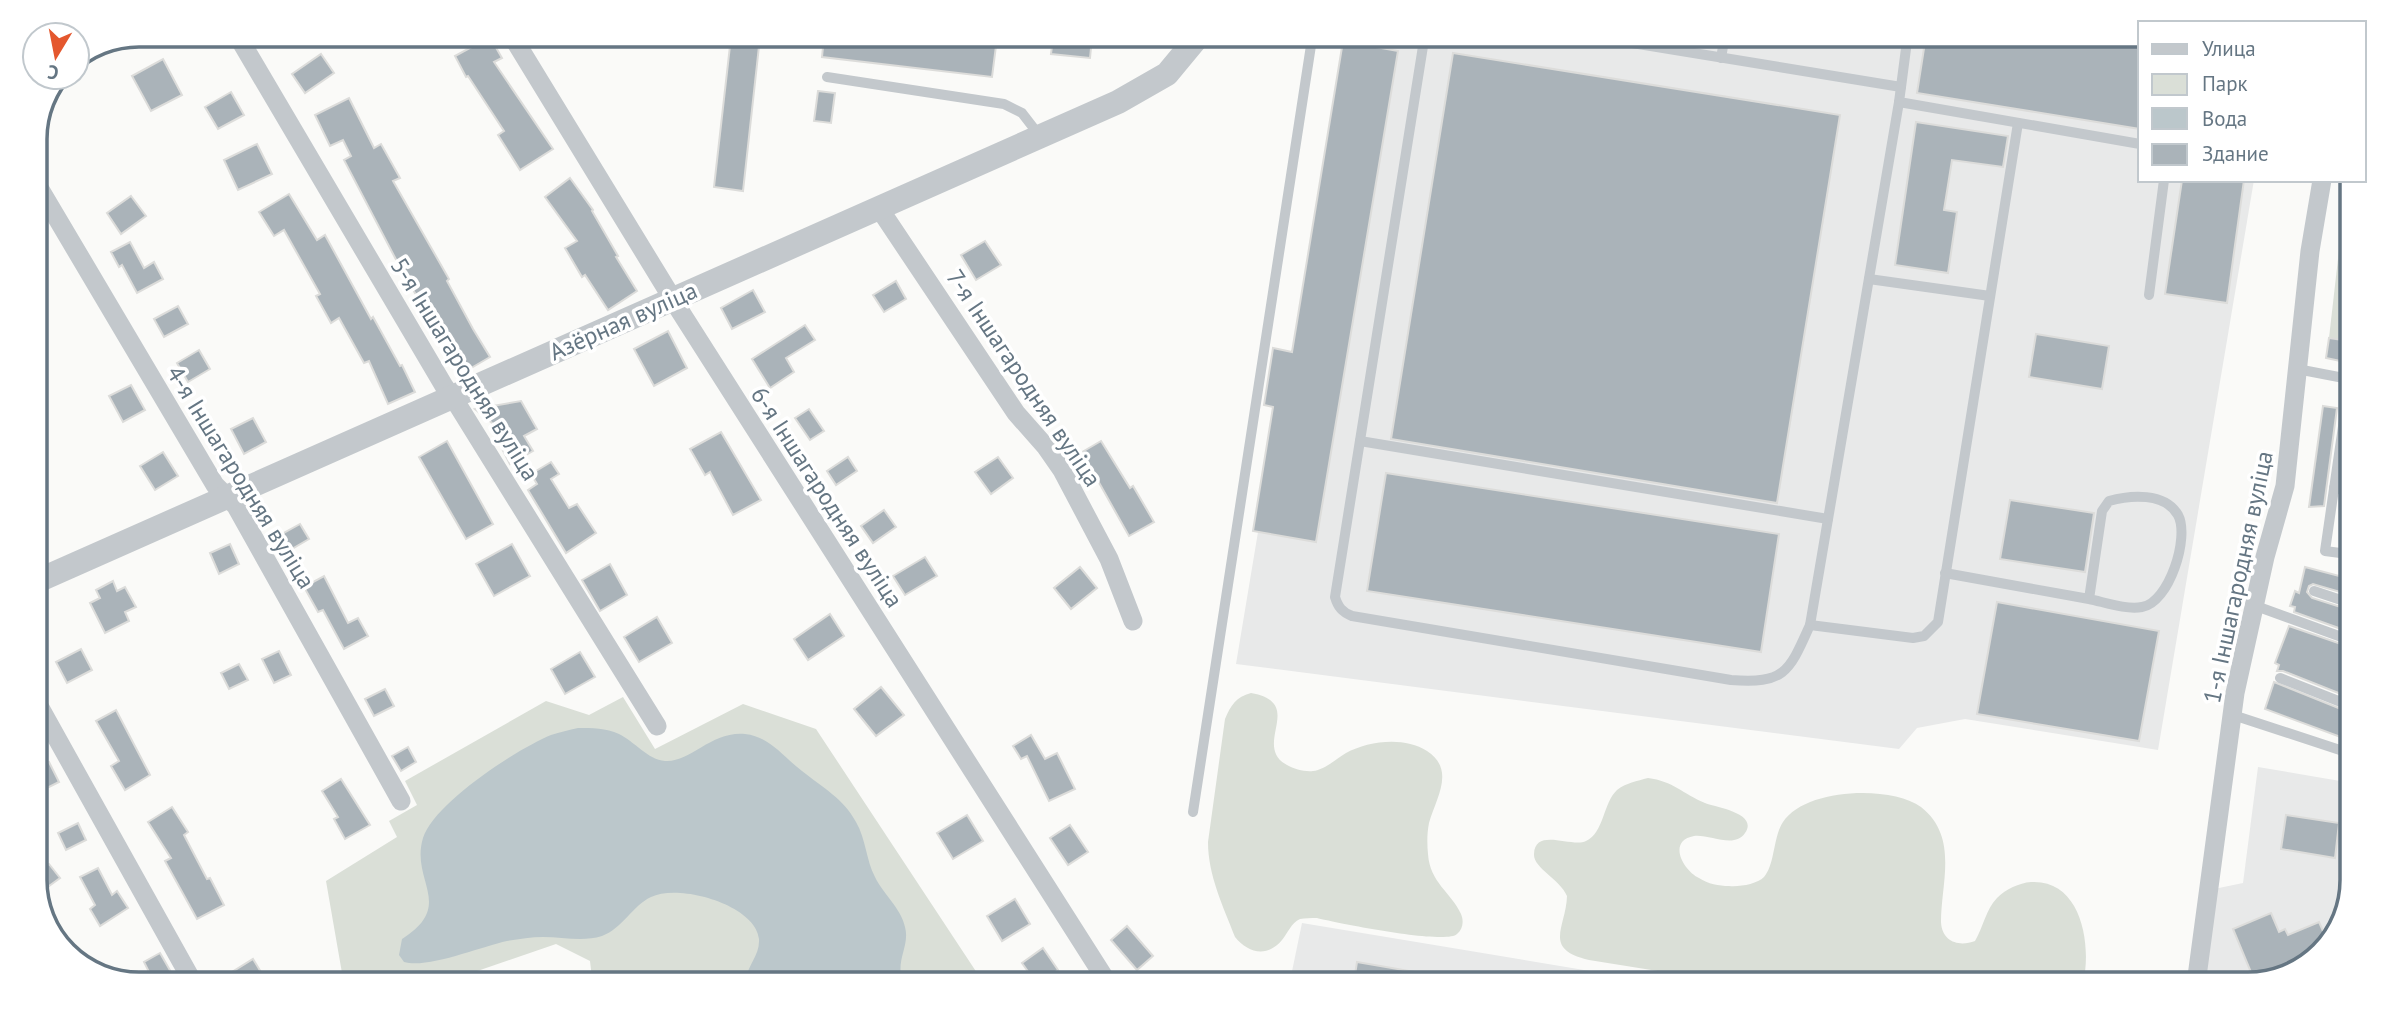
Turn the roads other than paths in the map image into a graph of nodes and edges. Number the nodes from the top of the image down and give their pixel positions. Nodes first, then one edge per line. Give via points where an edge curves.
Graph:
1 (244, 47) edge
2 (519, 47) edge
3 (1190, 47) edge
4 (1311, 47) edge
5 (1423, 47) edge
6 (1656, 47) edge
7 (1723, 47) edge
8 (1906, 47) edge
9 (1721, 58) junction
10 (827, 77) dead end
11 (1901, 87) junction
12 (1899, 103) junction
13 (2018, 123) junction
14 (1039, 135) junction
15 (2138, 144) edge
16 (2164, 182) edge
17 (2322, 182) edge
18 (47, 201) edge
19 (879, 208) junction
20 (1869, 279) junction
21 (2149, 295) dead end
22 (1990, 296) junction
23 (673, 299) junction
24 (2297, 369) junction
25 (2340, 377) edge
26 (452, 397) junction
27 (1360, 441) junction
28 (2340, 460) edge
29 (2334, 488) junction
30 (2340, 489) edge
31 (226, 496) junction
32 (1828, 519) junction
33 (2340, 553) edge
34 (1945, 573) junction
35 (47, 577) edge
36 (2314, 591) dead end
37 (2088, 599) junction
38 (2340, 600) edge
39 (2256, 606) junction
40 (1133, 621) dead end
41 (1810, 625) junction
42 (2340, 636) edge
43 (2280, 678) dead end
44 (2340, 702) edge
45 (2234, 715) junction
46 (47, 720) edge
47 (657, 726) dead end
48 (2340, 750) edge
49 (401, 802) dead end
50 (1193, 812) dead end
51 (188, 972) edge
52 (1101, 972) edge
53 (2198, 972) edge

1 - 26 street, 5-я Іншагародняя вуліца
2 - 23 street, 6-я Іншагародняя вуліца
3 - 14 street, Азёрная вуліца via 1156,83
4 - 50 lane
5 - 27 lane
6 - 9 lane
7 - 9 lane
8 - 11 lane
9 - 11 lane
10 - 14 lane via 1004,104 1022,113
11 - 12 lane
12 - 13 lane
12 - 20 lane
13 - 15 lane
13 - 22 lane
14 - 19 street, Азёрная вуліца
16 - 21 lane
17 - 24 street, 1-я Іншагародняя вуліца
18 - 31 street, 4-я Іншагародняя вуліца via 215,485
19 - 23 street, Азёрная вуліца
19 - 40 street, 7-я Іншагародняя вуліца via 1016,413 1062,470 1109,559
20 - 22 lane
20 - 32 lane
22 - 34 lane
23 - 26 street, Азёрная вуліца
23 - 52 street, 6-я Іншагародняя вуліца
24 - 25 lane
24 - 39 street, 1-я Іншагародняя вуліца via 2285,486
26 - 31 street, Азёрная вуліца
26 - 47 street, 5-я Іншагародняя вуліца
27 - 32 lane
27 - 41 lane via 1335,597 1343,613 1754,682 1780,674 1794,662
28 - 29 lane
29 - 30 lane
29 - 33 lane via 2325,551
31 - 35 street, Азёрная вуліца
31 - 49 street, 4-я Іншагародняя вуліца via 236,506
32 - 41 lane
34 - 37 lane
34 - 41 lane via 1938,622 1924,636
36 - 38 lane
37 - 37 lane via 2102,511 2109,500 2142,496 2170,505 2179,516 2180,548 2160,597 2140,608
39 - 42 lane
39 - 45 street, 1-я Іншагародняя вуліца
43 - 44 lane
45 - 48 lane
45 - 53 street, 1-я Іншагародняя вуліца
46 - 51 street

